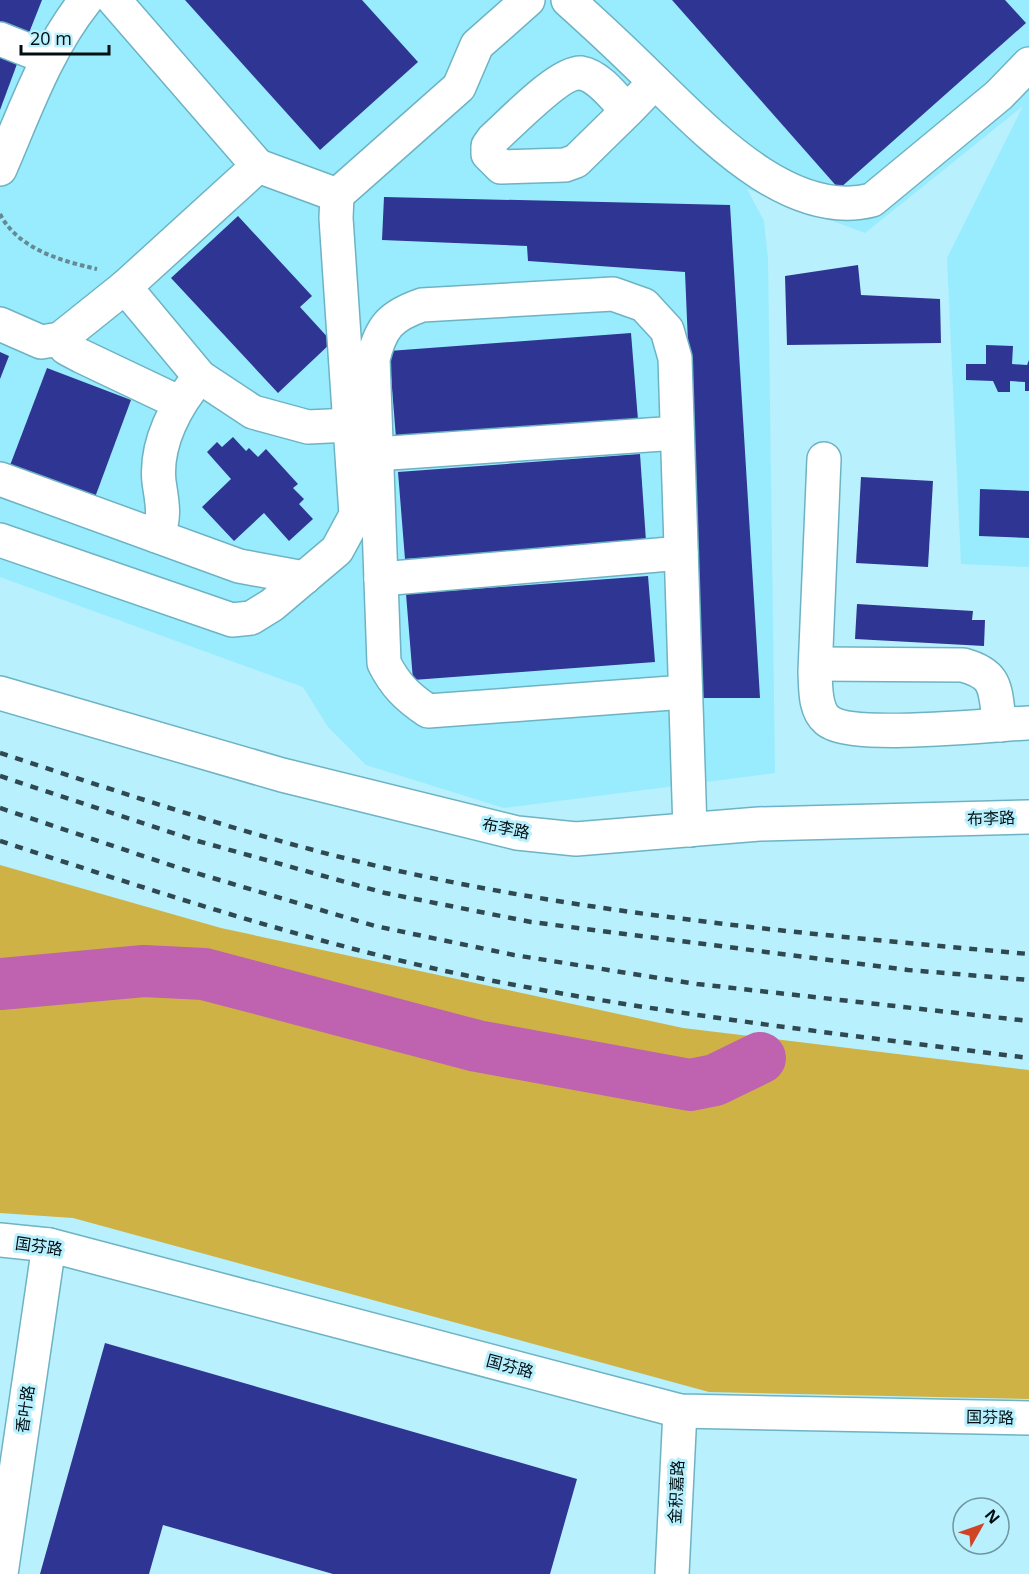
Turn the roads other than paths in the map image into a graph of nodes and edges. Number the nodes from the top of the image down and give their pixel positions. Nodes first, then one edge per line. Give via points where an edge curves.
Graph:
1 (86, 0) edge
2 (114, 0) edge
3 (568, 0) edge
4 (516, 4) edge
5 (0, 39) edge
6 (48, 58) junction
7 (1029, 64) edge
8 (656, 82) junction
9 (627, 111) dead end
10 (258, 166) junction
11 (0, 169) edge
12 (337, 195) junction
13 (134, 279) junction
14 (0, 324) edge
15 (60, 339) junction
16 (200, 377) junction
17 (180, 403) junction
18 (350, 425) junction
19 (677, 433) junction
20 (376, 454) junction
21 (824, 459) dead end
22 (0, 479) edge
23 (157, 536) junction
24 (0, 540) edge
25 (681, 553) junction
26 (304, 578) junction
27 (381, 579) junction
28 (816, 664) junction
29 (685, 692) junction
30 (0, 693) edge
31 (1015, 724) edge
32 (1029, 817) edge
33 (690, 830) junction
34 (0, 1240) edge
35 (49, 1245) junction
36 (680, 1411) junction
37 (1029, 1418) edge
38 (1, 1574) edge
39 (672, 1574) edge

1 - 6 street
2 - 10 street
3 - 8 street
4 - 12 street via 477,45 459,87
5 - 6 street
6 - 11 street
7 - 8 street via 999,95 919,162 872,200 857,204 825,201 788,188 757,171 725,149
8 - 9 street
10 - 12 street
10 - 13 street
12 - 18 street
13 - 15 street
13 - 16 street
14 - 15 street via 41,342
15 - 17 street via 66,348
16 - 17 street
16 - 18 street via 254,412 276,420 309,427
17 - 23 street via 159,460 164,512
18 - 26 street via 356,515 337,550
19 - 20 street
19 - 20 street via 675,358 667,330 644,305 614,294 423,306 405,311 387,323 378,339 373,359
19 - 25 street
20 - 27 street
21 - 28 street
22 - 23 street
23 - 26 street via 239,566
24 - 26 street via 232,620 251,618
25 - 27 street
25 - 29 street
27 - 29 street via 384,663 408,698 428,711
28 - 31 street via 963,664 982,670 992,680
28 - 31 street via 820,711 827,721 837,725 900,730
29 - 33 street
30 - 33 street, 布李路 via 282,775 517,833 576,839
32 - 33 street, 布李路 via 759,824
34 - 35 street, 国芬路
35 - 36 street, 国芬路
35 - 38 street, 香叶路
36 - 37 street, 国芬路
36 - 39 street, 金积嘉路

